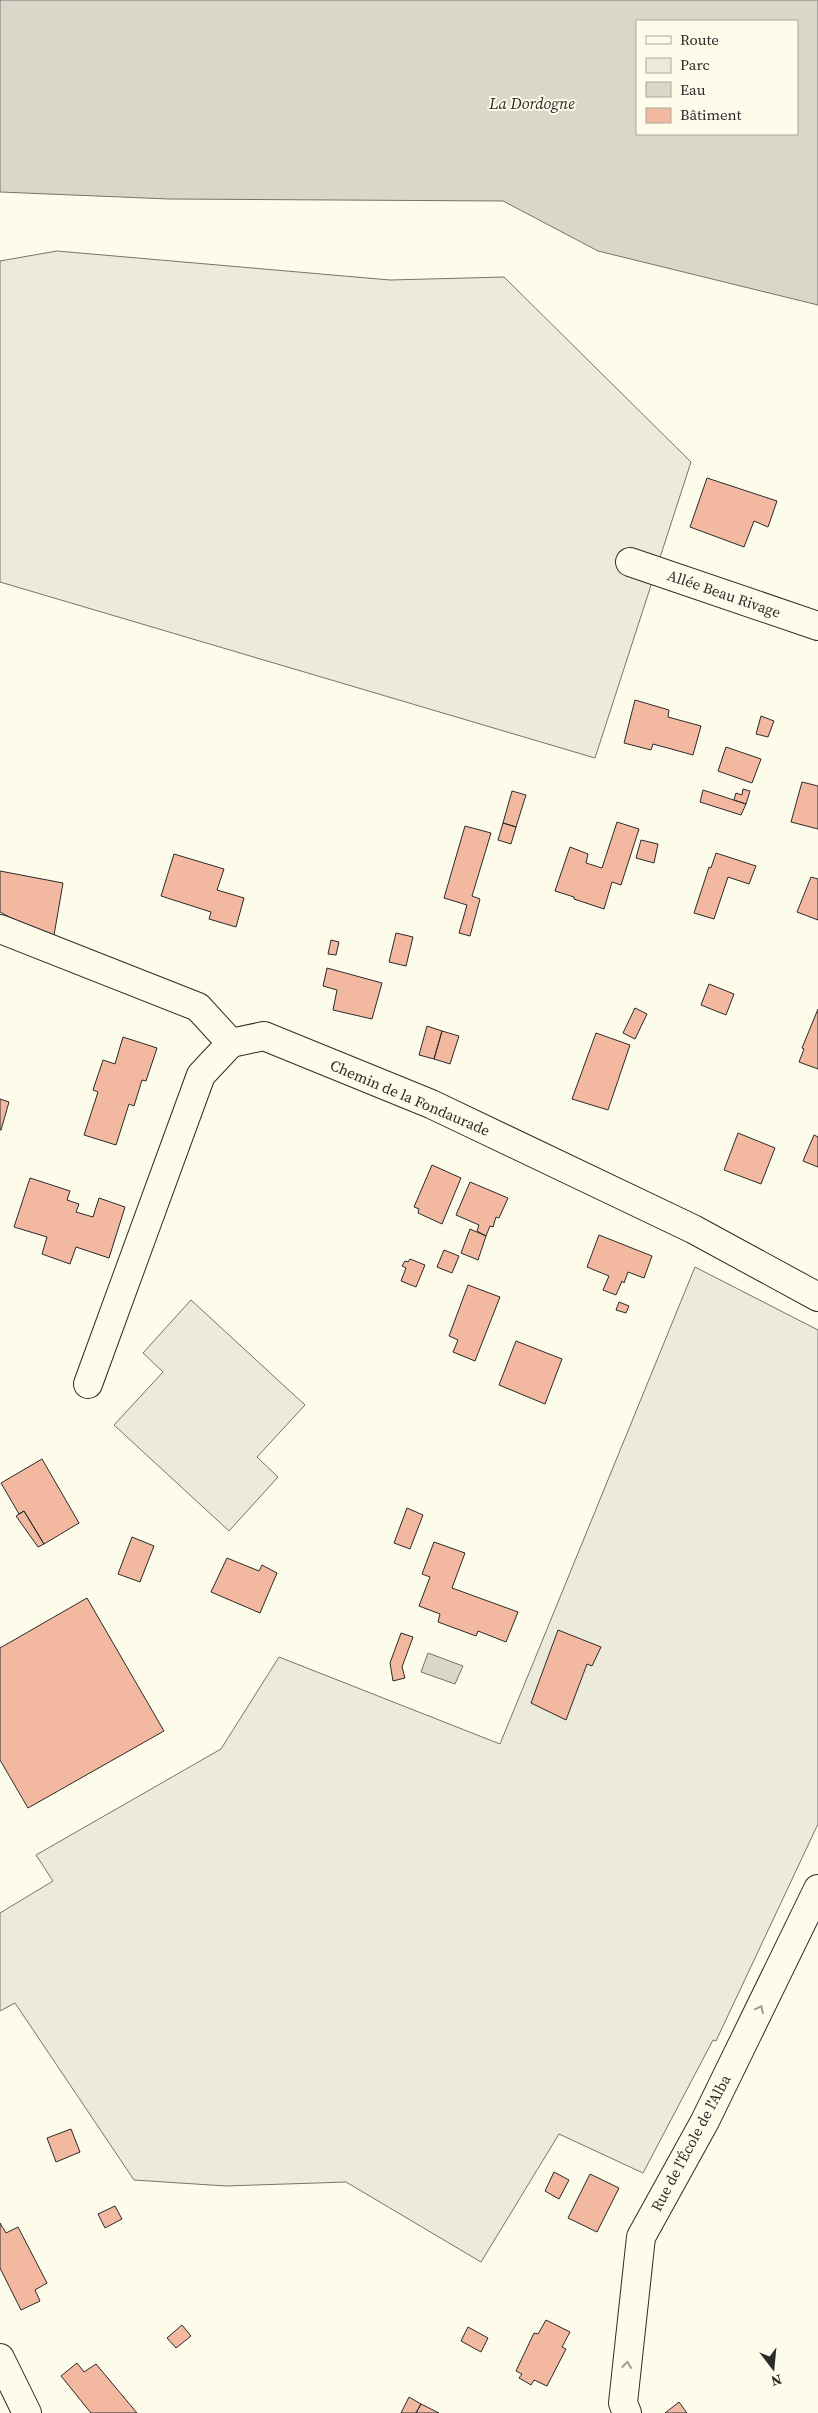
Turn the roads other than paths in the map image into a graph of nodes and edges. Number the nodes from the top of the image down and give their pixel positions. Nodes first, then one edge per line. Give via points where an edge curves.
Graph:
1 (630, 562) dead end
2 (818, 626) edge
3 (0, 929) edge
4 (231, 1043) junction
5 (818, 1297) edge
6 (88, 1384) dead end
7 (818, 1889) edge
8 (0, 2358) edge
9 (27, 2413) edge
10 (627, 2413) edge

1 - 2 street, Allée Beau Rivage
3 - 4 street via 198,1007
4 - 5 street, Chemin de la Fondaurade via 264,1036 431,1104 693,1230
4 - 6 street via 201,1075
10 -> 7 street, Rue de l'École de l'Alba via 623,2403 641,2237 705,2121
8 - 9 street

